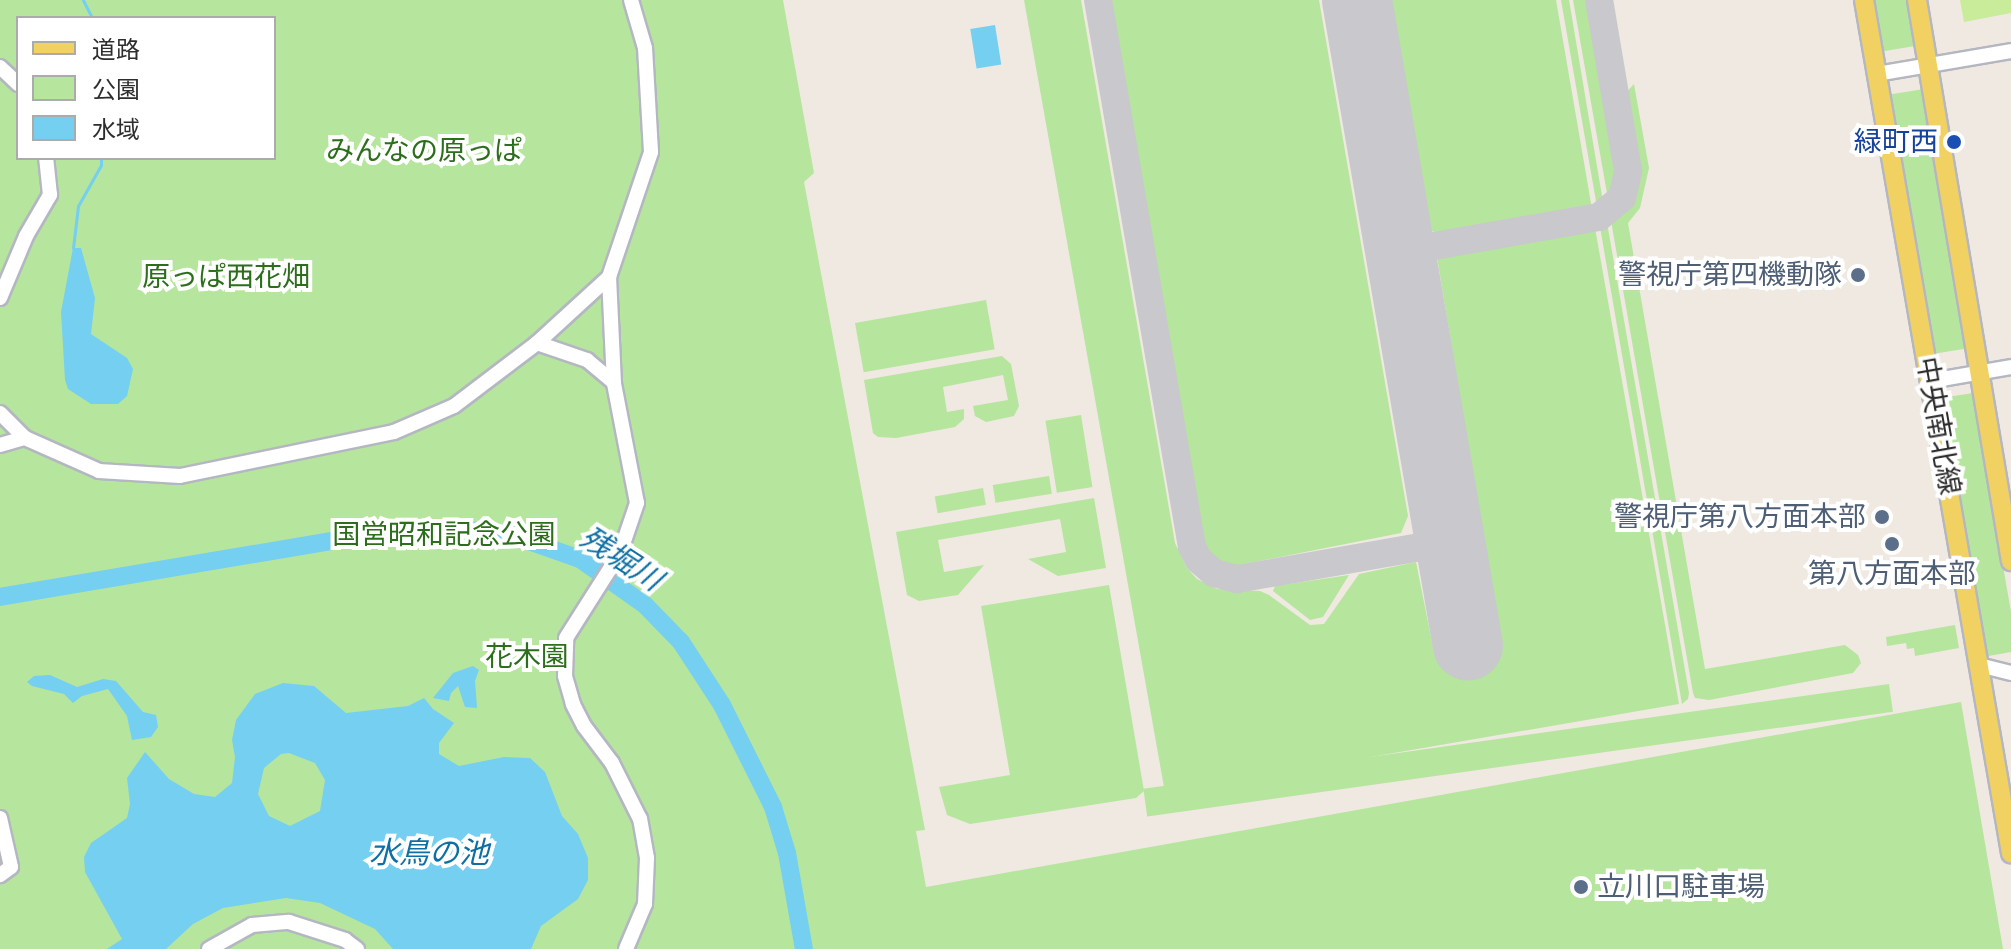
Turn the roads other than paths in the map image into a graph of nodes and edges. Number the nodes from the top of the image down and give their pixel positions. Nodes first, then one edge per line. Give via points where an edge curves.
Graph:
1 (631, 0) edge
2 (1864, 0) edge
3 (1917, 0) edge
4 (2011, 51) edge
5 (1928, 65) junction
6 (0, 67) edge
7 (1877, 74) junction
8 (16, 82) edge
9 (46, 160) edge
10 (609, 277) junction
11 (0, 298) edge
12 (537, 343) junction
13 (2011, 367) edge
14 (1980, 373) junction
15 (1931, 381) junction
16 (614, 383) junction
17 (0, 413) edge
18 (25, 438) junction
19 (0, 445) edge
20 (2011, 561) edge
21 (2011, 664) edge
22 (1979, 665) junction
23 (2011, 673) edge
24 (0, 818) edge
25 (2010, 844) edge
26 (0, 875) edge
27 (209, 949) edge
28 (357, 949) edge
29 (626, 949) edge

1 - 10 street via 645,48 651,152
2 - 7 main road, 中央南北線
3 - 5 main road, 中央南北線
4 - 5 street
5 - 7 street
5 - 14 main road, 中央南北線
6 - 8 street
7 - 15 main road, 中央南北線
9 - 11 street via 50,195
10 - 12 street
10 - 16 street
12 - 16 street via 587,360
12 - 18 street via 454,406 394,432 180,476 99,471
13 - 14 street
14 - 15 street
14 - 20 main road, 中央南北線
15 - 22 main road, 中央南北線
16 - 29 street via 637,503 616,556 566,638 565,676 584,726 612,763 640,819 647,858 645,904
17 - 18 street
18 - 19 street
21 - 22 street
22 - 23 street
22 - 25 main road, 中央南北線
24 - 26 street via 11,867
27 - 28 street via 252,925 289,922

